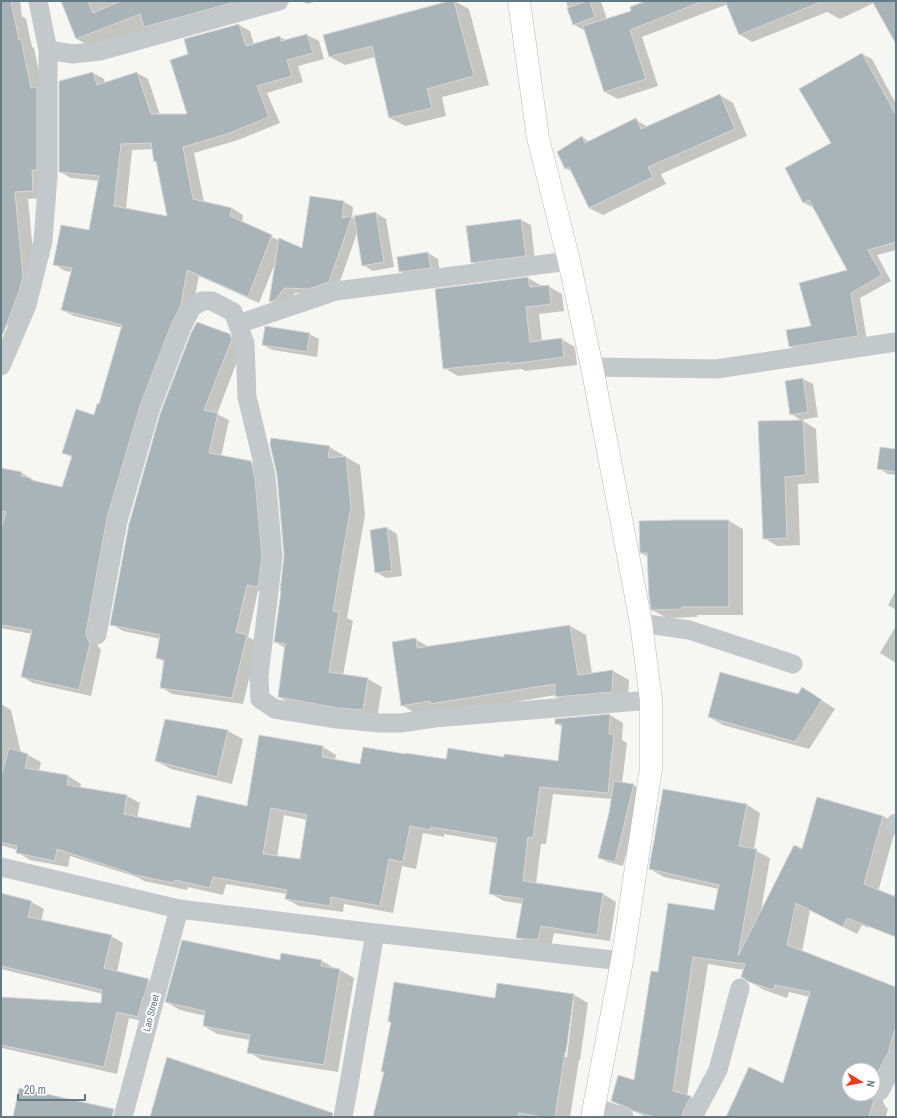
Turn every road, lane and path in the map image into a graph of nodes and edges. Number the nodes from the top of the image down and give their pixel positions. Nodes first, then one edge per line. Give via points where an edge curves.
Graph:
1 (38, 1) edge
2 (279, 1) edge
3 (519, 1) edge
4 (48, 50) junction
5 (569, 260) junction
6 (238, 324) junction
7 (896, 342) edge
8 (1, 366) edge
9 (592, 367) junction
10 (641, 623) junction
11 (97, 635) dead end
12 (793, 664) dead end
13 (652, 700) junction
14 (1, 867) edge
15 (179, 909) junction
16 (375, 933) junction
17 (622, 961) junction
18 (740, 988) dead end
19 (896, 1060) edge
20 (881, 1089) edge
21 (593, 1112) edge
22 (123, 1117) edge
23 (343, 1117) edge
24 (624, 1117) edge
25 (693, 1117) edge

1 - 4 street
2 - 4 street via 100,51 73,54
3 - 5 street via 538,138
4 - 8 street via 48,175 43,241 27,305
5 - 6 street via 336,291
5 - 9 street
6 - 11 street via 233,312 212,301 192,307 181,329 150,410 118,521
6 - 13 street via 245,343 247,397 266,476 273,557 258,676 260,698 275,710 380,723
7 - 9 street via 716,370
9 - 10 street
10 - 12 street via 689,630
10 - 13 street
13 - 17 street via 651,768
14 - 15 street
15 - 16 street
15 - 22 street, Lao Street
16 - 17 street
16 - 23 street
17 - 21 street
18 - 25 street via 718,1070
19 - 20 street
21 - 24 street

